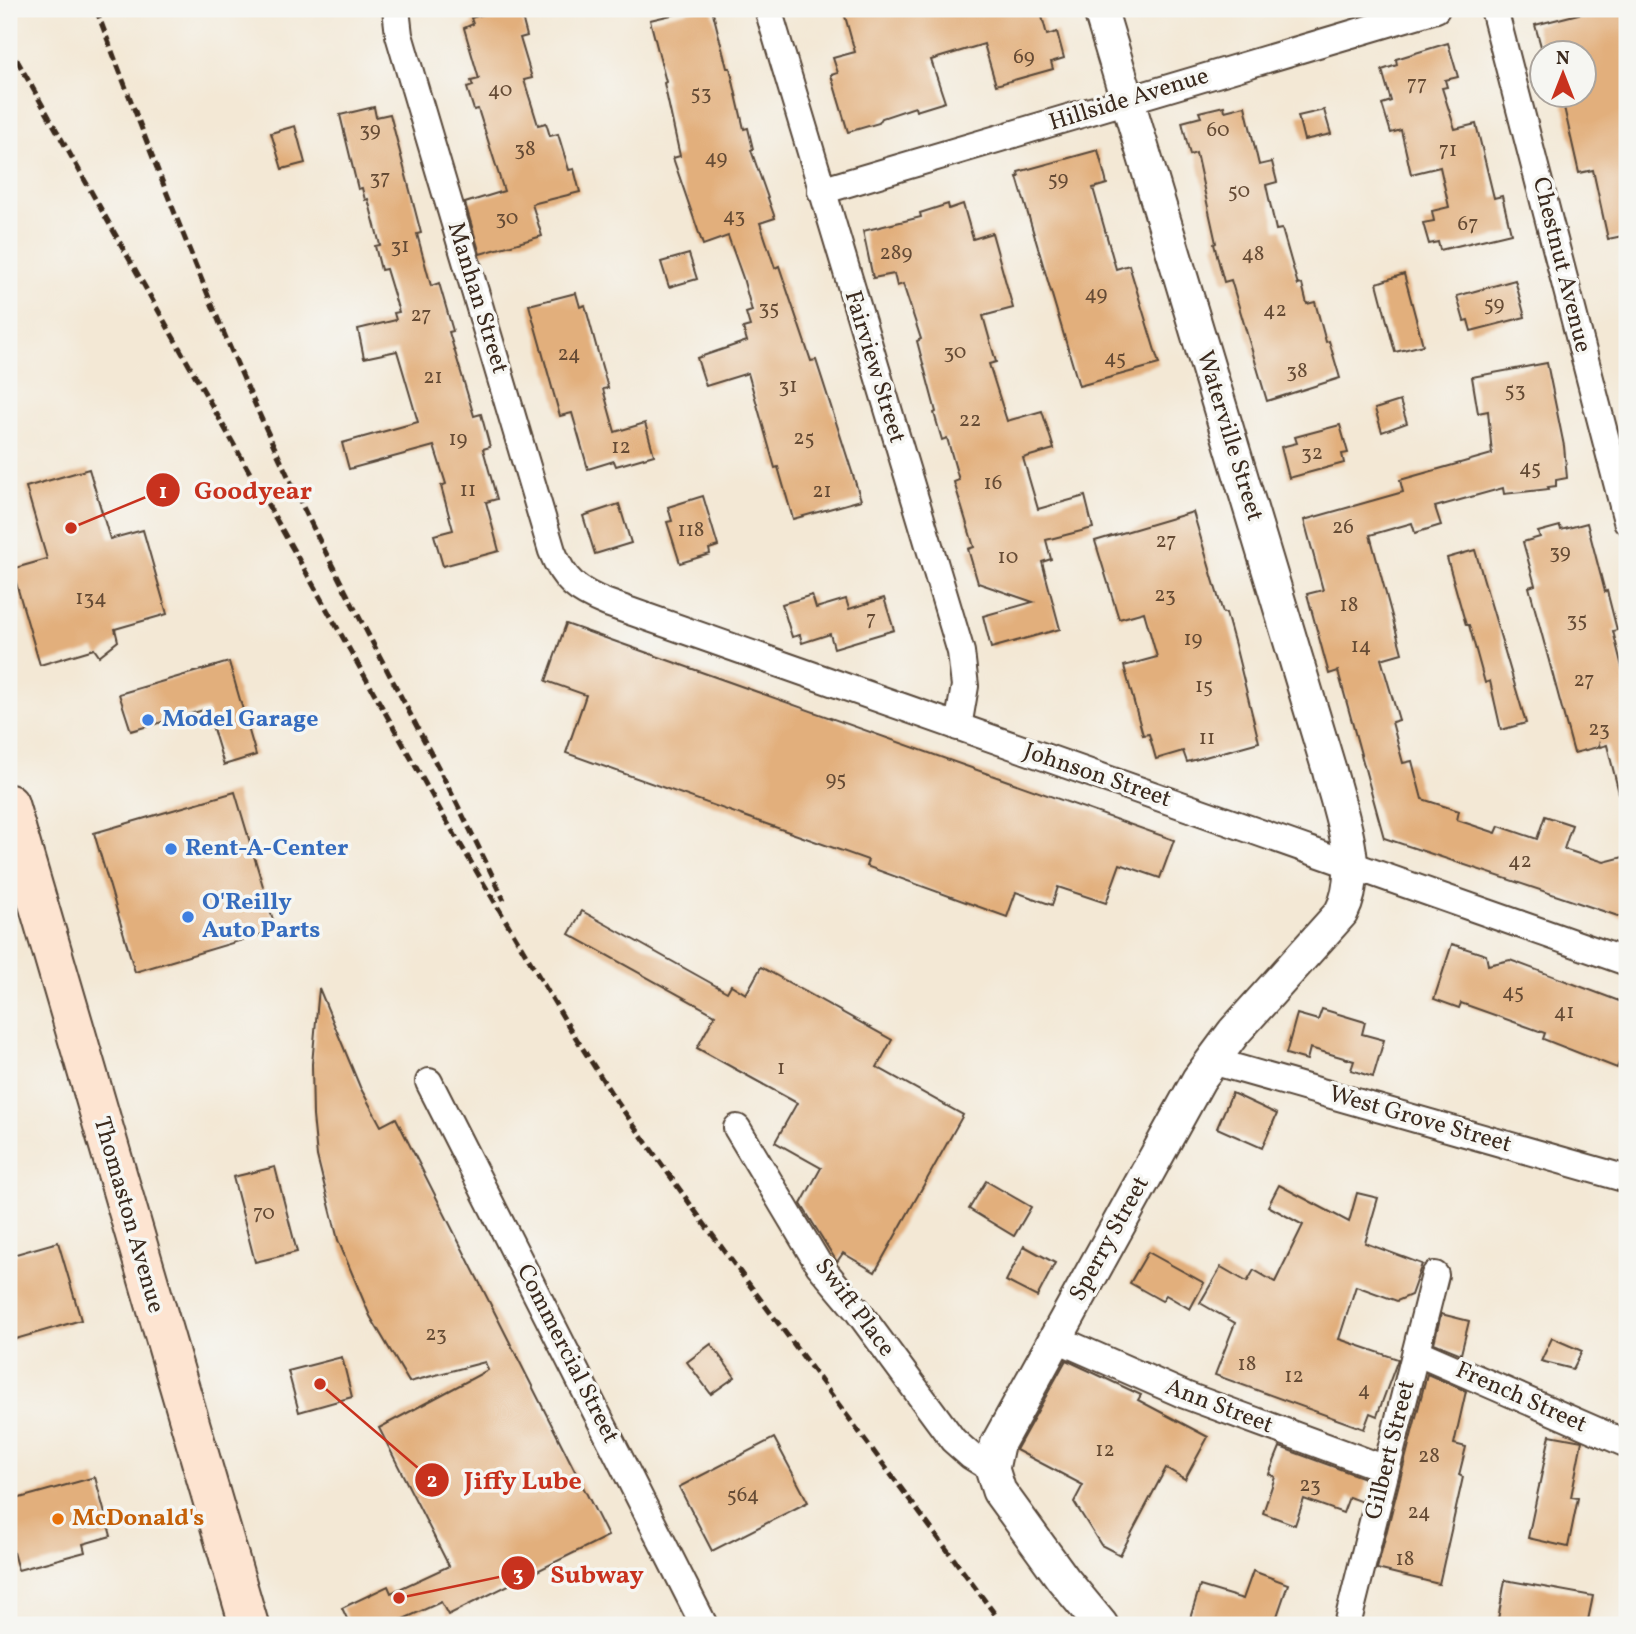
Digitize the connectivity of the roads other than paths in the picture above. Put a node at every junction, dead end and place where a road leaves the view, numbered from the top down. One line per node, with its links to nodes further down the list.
1 (396, 9): 9 (street, Manhan Street)
2 (768, 9): 7 (street, Fairview Street)
3 (1100, 9): 6 (street, Waterville Street)
4 (1436, 9): 6 (street, Hillside Avenue)
5 (1494, 9): 8 (street, Chestnut Avenue)
6 (1127, 100): 7 (street, Hillside Avenue); 12 (street, Waterville Street)
7 (821, 191): 10 (street, Fairview Street)
8 (1627, 521)
9 (571, 583): 10 (street, Johnson Street)
10 (958, 727): 12 (street, Johnson Street)
11 (9, 804): 24 (main road, Thomaston Avenue)
12 (1350, 864): 13 (street, Johnson Street); 14 (street, Sperry Street)
13 (1627, 962)
14 (1212, 1060): 17 (street, West Grove Street); 19 (street, Sperry Street)
15 (429, 1082): 25 (street, Commercial Street)
16 (737, 1128): 22 (street, Swift Place)
17 (1627, 1179)
18 (1435, 1275): 20 (street, Gilbert Street)
19 (1055, 1338): 22 (street, Sperry Street); 23 (street, Ann Street)
20 (1416, 1352): 21 (street, French Street); 23 (street, Gilbert Street)
21 (1627, 1444)
22 (992, 1469): 26 (street)
23 (1386, 1469): 27 (street, Gilbert Street)
24 (249, 1625)
25 (704, 1625)
26 (1101, 1625)
27 (1347, 1625)

